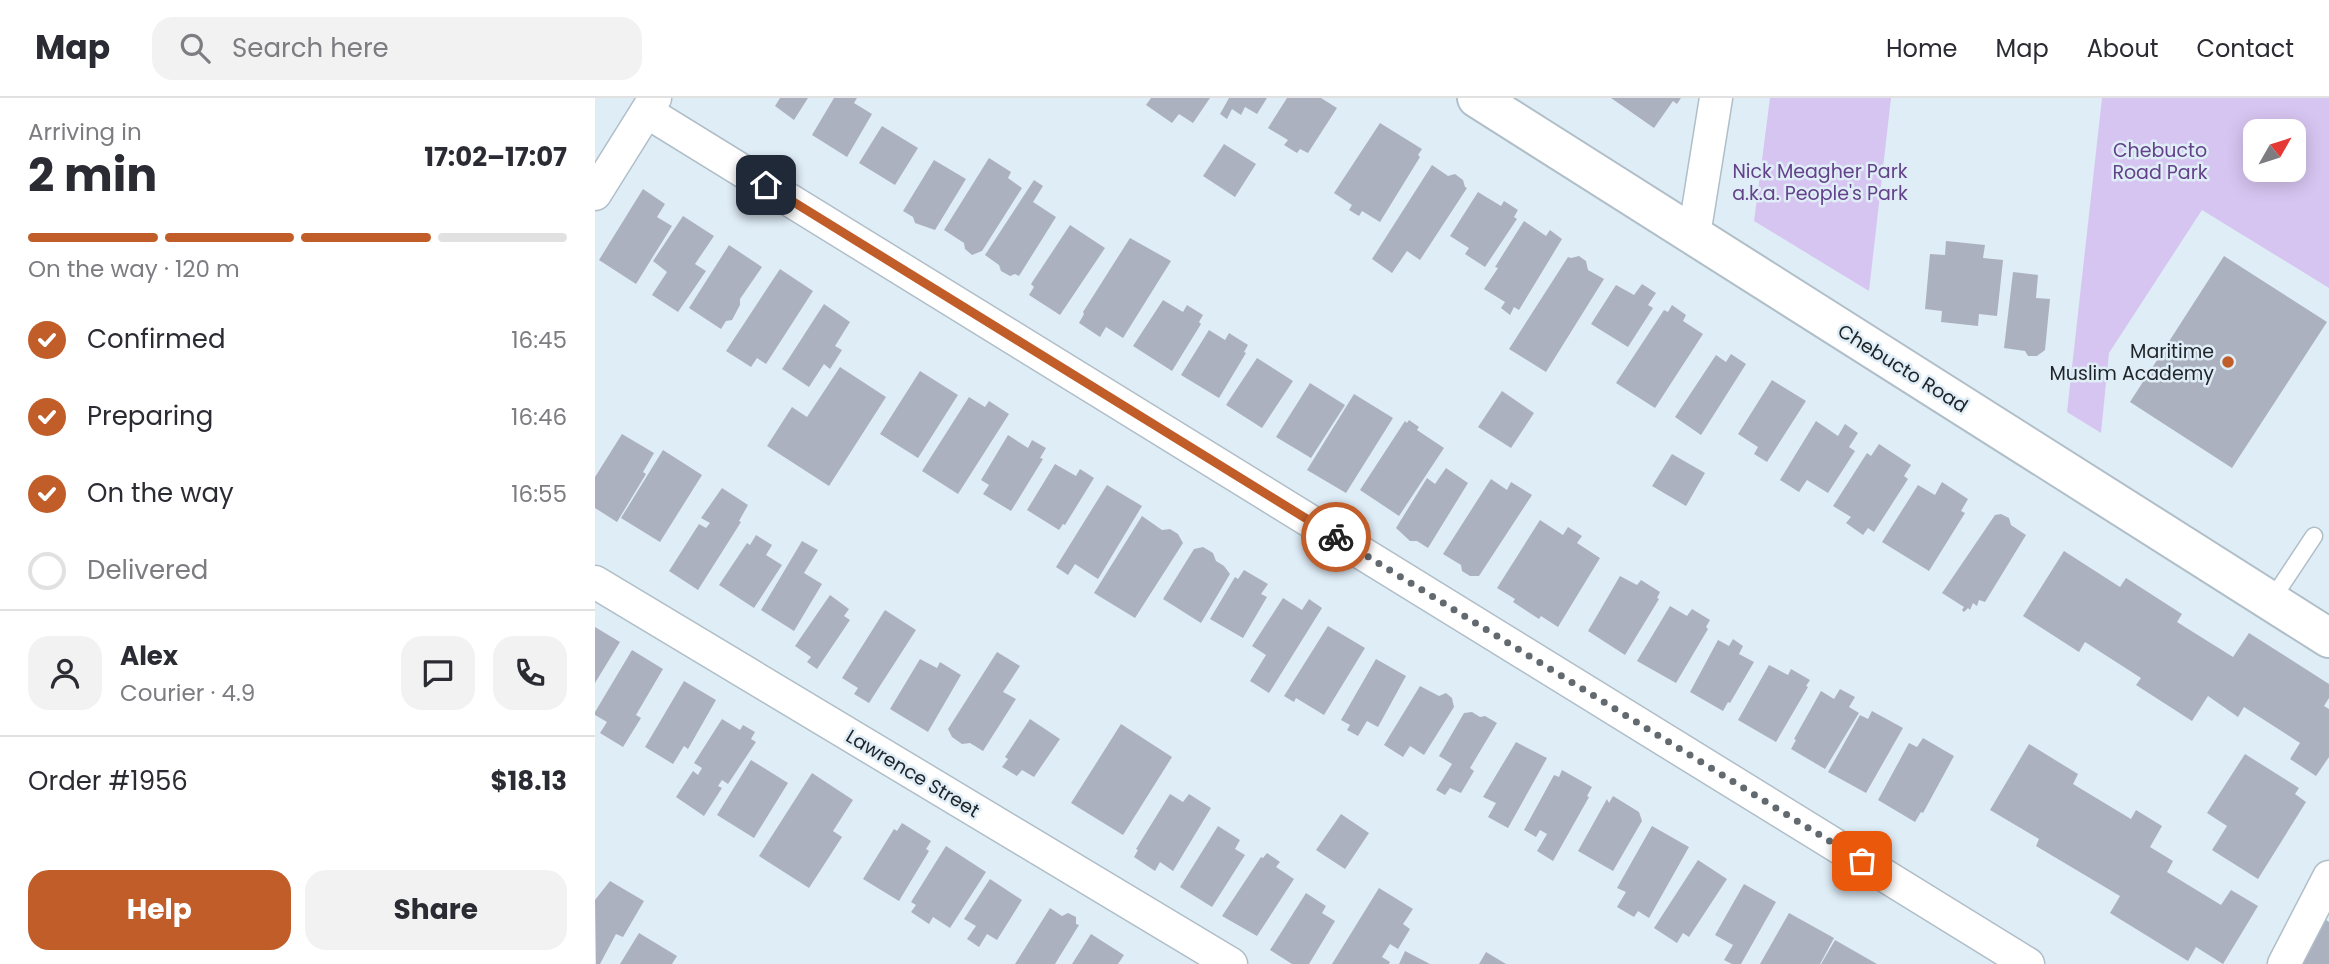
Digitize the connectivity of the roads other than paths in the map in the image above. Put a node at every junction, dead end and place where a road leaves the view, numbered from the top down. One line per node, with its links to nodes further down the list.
1 (1477, 98): 5 (street, Chebucto Road)
2 (1716, 98): 5 (street)
3 (651, 105): 4 (street); 12 (street)
4 (595, 194)
5 (1694, 235): 8 (street, Chebucto Road)
6 (2314, 536): 8 (lane)
7 (595, 582): 11 (street, Lawrence Street)
8 (2271, 601): 9 (street, Chebucto Road)
9 (2329, 638)
10 (2329, 877): 13 (street)
11 (1231, 964)
12 (2028, 964)
13 (2284, 964)

